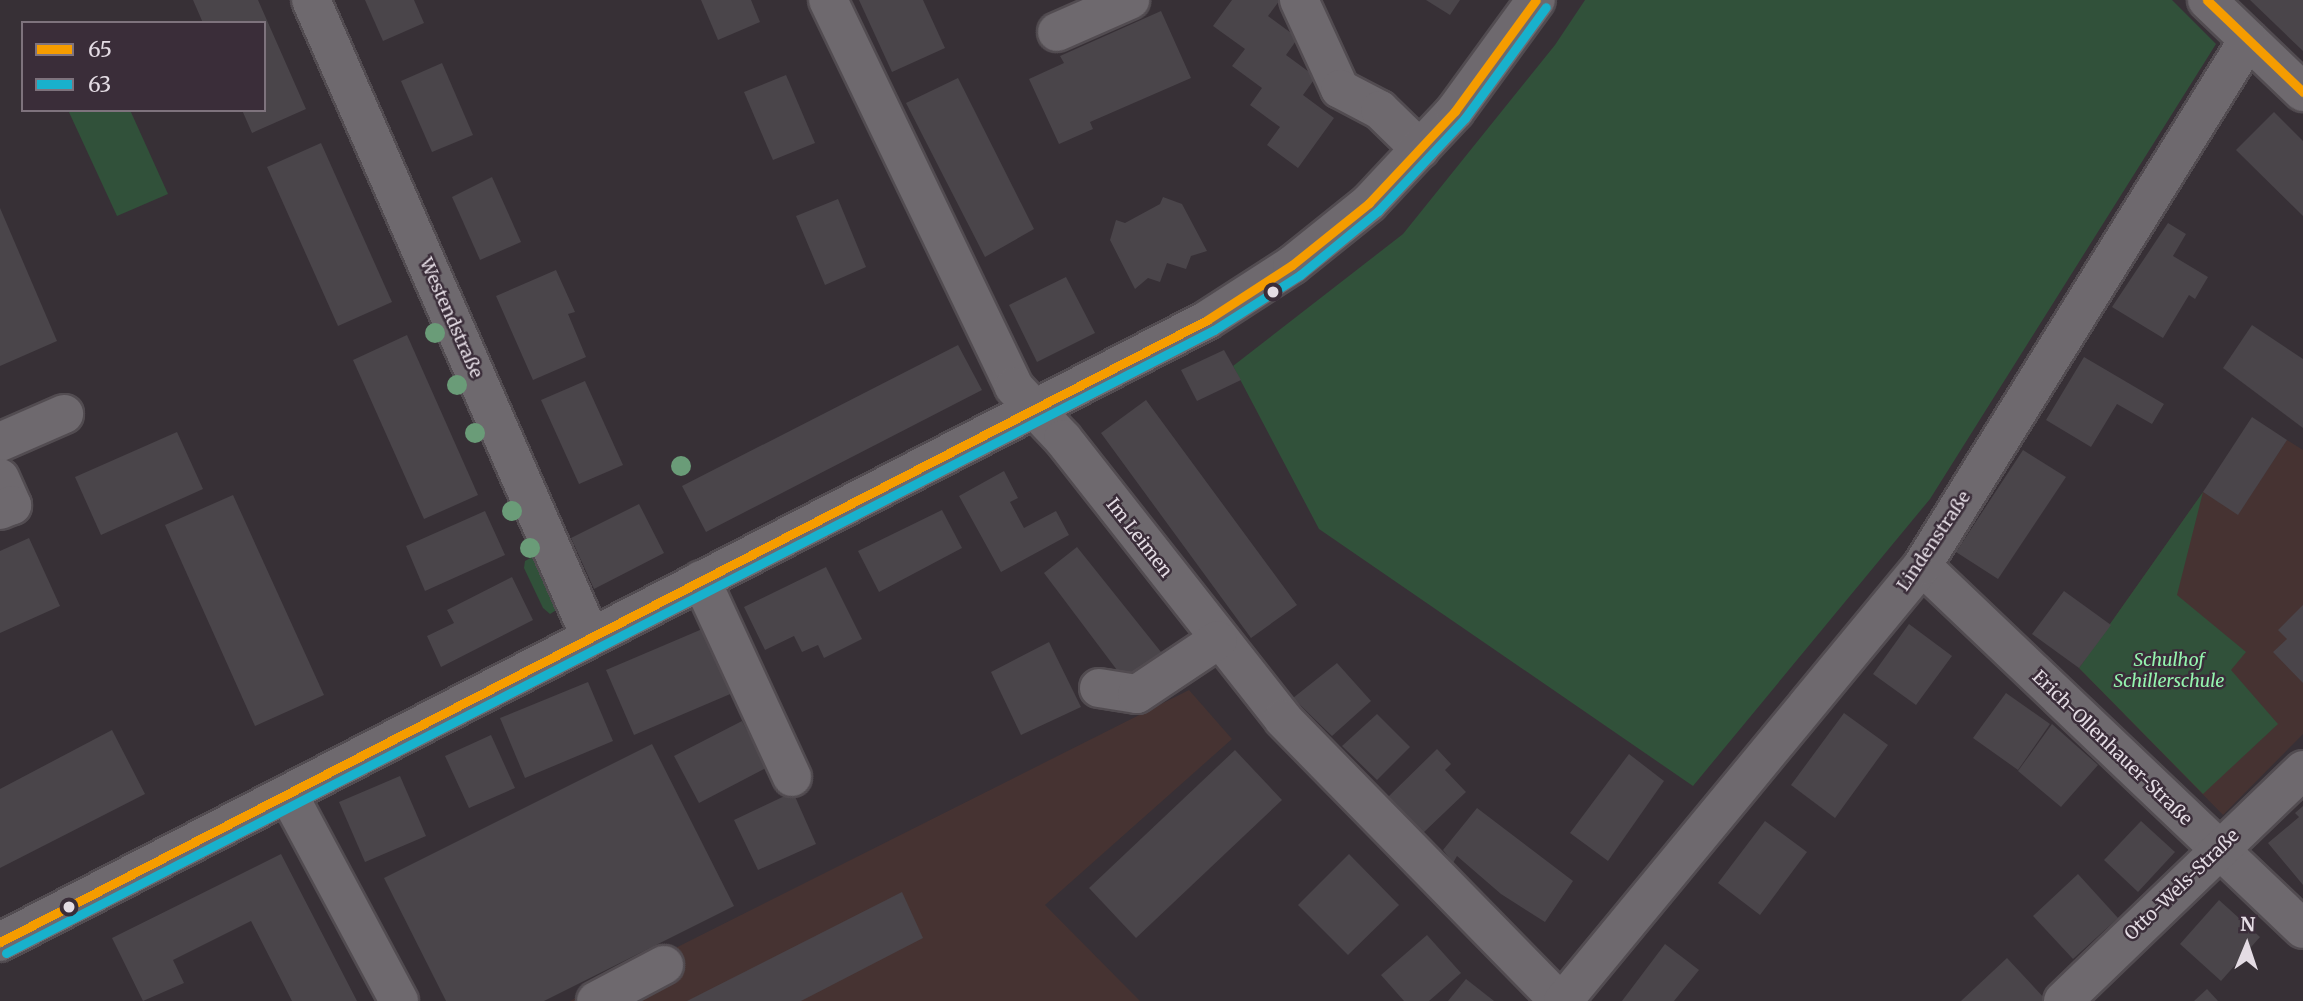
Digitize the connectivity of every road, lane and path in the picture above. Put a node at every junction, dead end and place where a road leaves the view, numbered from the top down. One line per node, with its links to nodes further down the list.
1 (311, 0): 18 (street, Westendstraße)
2 (828, 0): 11 (street, Im Leimen)
3 (1130, 0): 7 (street)
4 (1298, 0): 10 (street)
5 (2207, 0): 8 (street)
6 (1532, 1): 10 (street)
7 (1058, 32)
8 (2248, 40): 9 (street); 16 (street, Lindenstraße)
9 (2303, 92)
10 (1420, 149): 11 (street)
11 (1036, 408): 17 (street); 19 (street, Im Leimen)
12 (64, 414): 13 (street)
13 (0, 442)
14 (0, 478): 15 (street)
15 (0, 510)
16 (1922, 566): 24 (street, Erich-Ollenhauer-Straße); 30 (street, Lindenstraße)
17 (701, 580): 18 (street); 22 (street)
18 (590, 636): 23 (street)
19 (1217, 640): 20 (street); 30 (street, Im Leimen)
20 (1099, 688)
21 (2303, 770): 24 (street, Otto-Wels-Straße)
22 (792, 777)
23 (288, 794): 26 (street); 28 (street)
24 (2218, 849): 25 (street, Erich-Ollenhauer-Straße); 31 (street, Otto-Wels-Straße)
25 (2303, 929)
26 (0, 942)
27 (664, 965): 29 (street)
28 (399, 1001)
29 (596, 1001)
30 (1561, 1001)
31 (2063, 1001)

